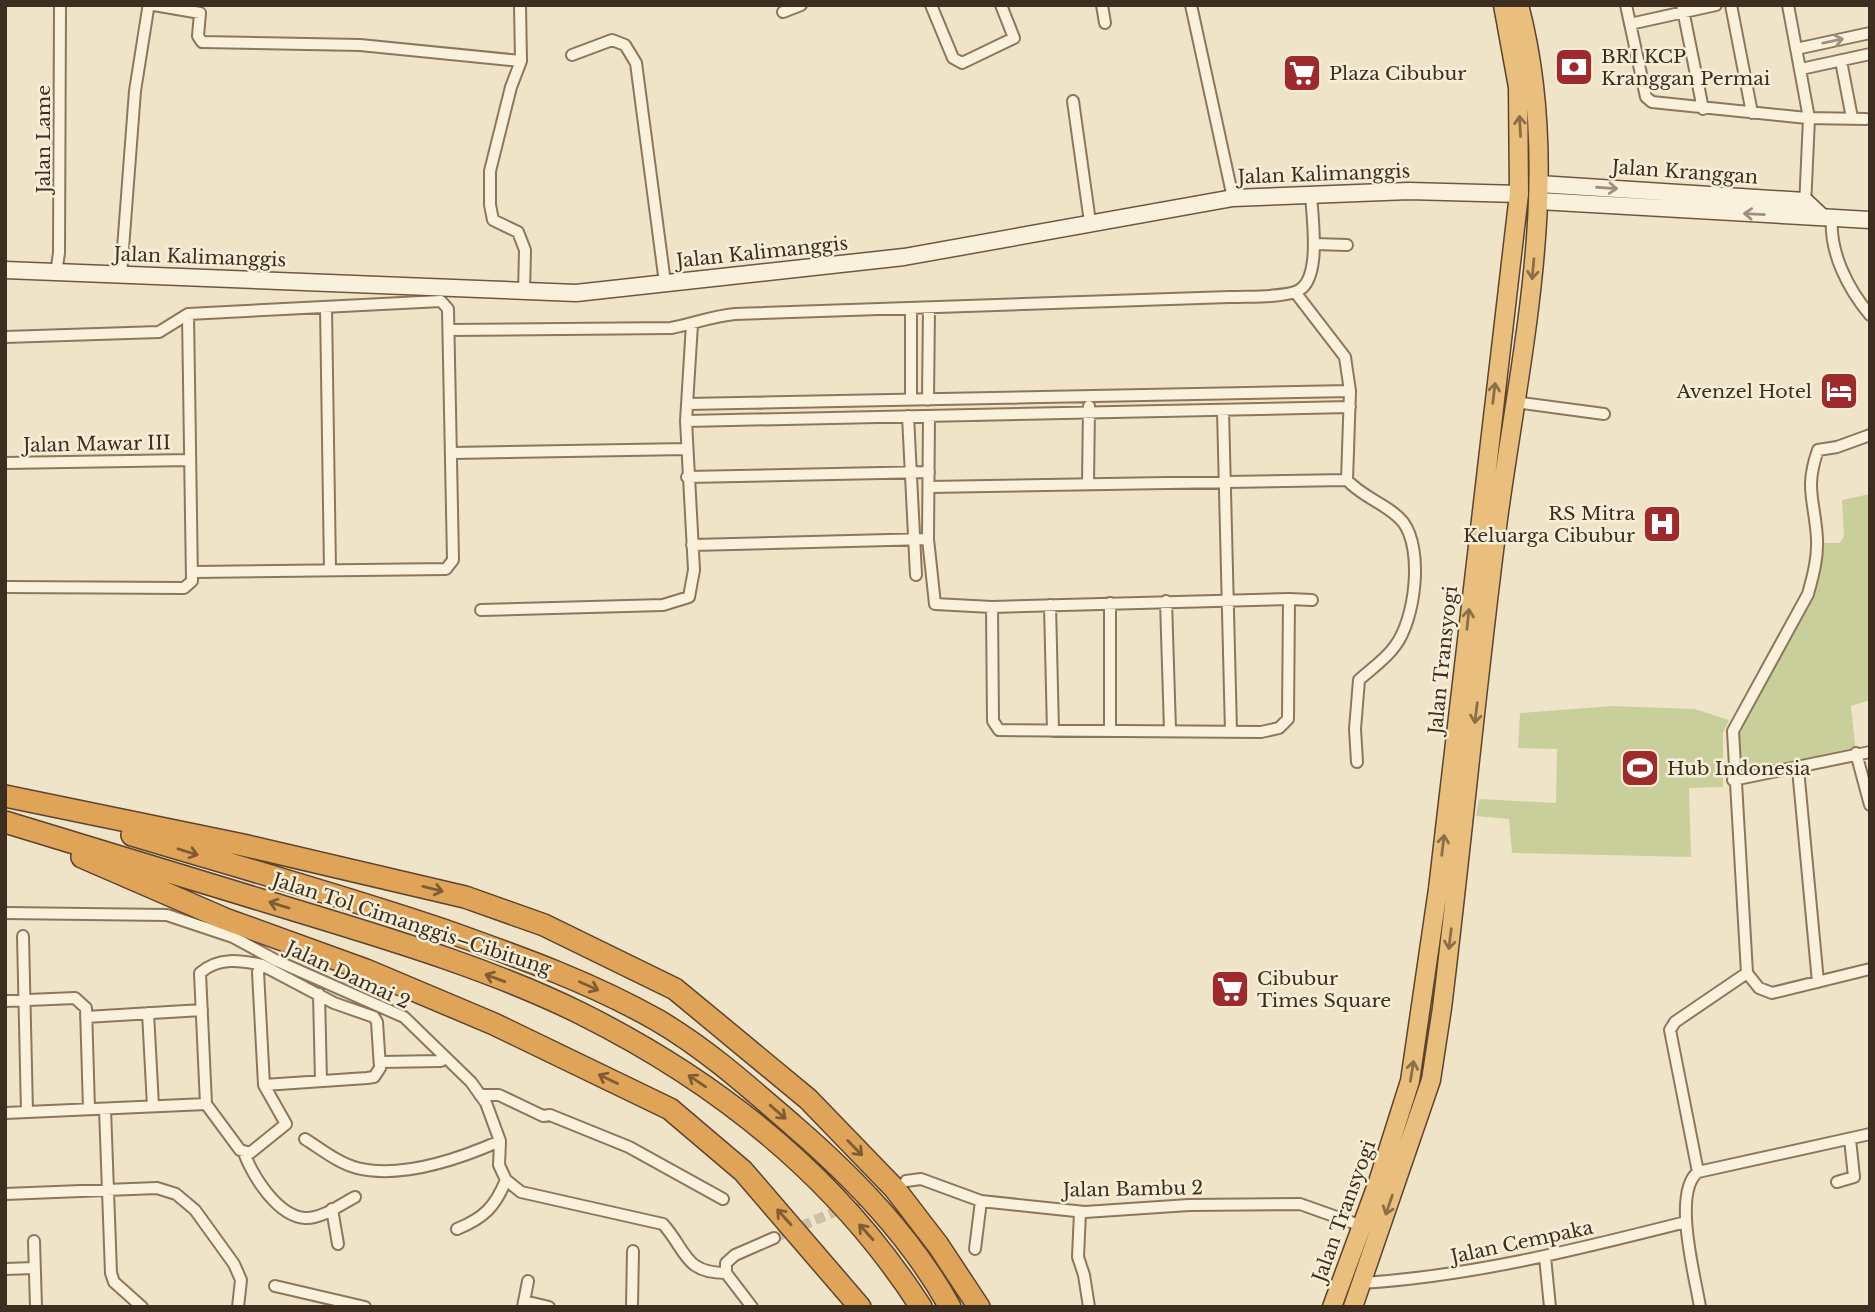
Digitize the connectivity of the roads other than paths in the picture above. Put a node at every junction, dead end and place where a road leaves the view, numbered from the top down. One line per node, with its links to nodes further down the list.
1 (61, 5): 43 (street, Jalan Lame)
2 (153, 5): 23 (street); 44 (street)
3 (520, 5): 23 (street)
4 (801, 5): 16 (street)
5 (931, 5): 6 (street)
6 (1001, 5)
7 (1102, 5): 17 (street)
8 (1191, 5): 35 (street)
9 (1503, 5): 34 (highway, Jalan Transyogi, one-way to 9)
10 (1519, 5): 32 (highway, Jalan Transyogi)
11 (1626, 5): 18 (street)
12 (1716, 5): 15 (street)
13 (1731, 5): 28 (street)
14 (1788, 5): 20 (street)
15 (1683, 9): 18 (street); 27 (street)
16 (783, 12)
17 (1105, 23)
18 (1630, 24): 27 (street)
19 (1870, 33): 20 (street, one-way to 19)
20 (1796, 49): 25 (street)
21 (1870, 54): 24 (street)
22 (572, 55): 45 (street)
23 (520, 61): 47 (street)
24 (1841, 61): 25 (street); 30 (street)
25 (1801, 69): 29 (street)
26 (1073, 101): 39 (street)
27 (1703, 109): 28 (street)
28 (1752, 113): 29 (street)
29 (1809, 118): 30 (street); 36 (street)
30 (1852, 118): 31 (street)
31 (1866, 119)
32 (1539, 193): 36 (main road, Jalan Kranggan); 61 (highway, Jalan Transyogi, one-way to 61)
33 (1311, 194): 34 (main road, Jalan Kalimanggis); 35 (main road, Jalan Kalimanggis); 40 (street)
34 (1519, 194): 133 (highway, Jalan Transyogi, one-way to 34)
35 (1233, 198): 39 (main road, Jalan Kalimanggis)
36 (1805, 208): 37 (main road, Jalan Kranggan)
37 (1827, 217): 38 (main road, Jalan Kranggan); 52 (street)
38 (1870, 220)
39 (1090, 222): 45 (main road, Jalan Kalimanggis)
40 (1314, 244): 41 (street); 46 (street)
41 (1347, 245)
42 (5, 270): 43 (main road, Jalan Kalimanggis)
43 (56, 273): 44 (main road, Jalan Kalimanggis)
44 (121, 275): 47 (main road, Jalan Kalimanggis)
45 (665, 283): 47 (main road, Jalan Kalimanggis)
46 (1295, 292): 49 (street); 56 (street)
47 (524, 293)
48 (326, 307): 51 (street); 54 (street); 86 (street)
49 (929, 308): 50 (street); 59 (street)
50 (911, 309): 53 (street); 58 (street)
51 (188, 314): 55 (street); 74 (street)
52 (1870, 316)
53 (692, 324): 54 (street); 62 (street)
54 (449, 330): 73 (street)
55 (5, 337)
56 (1350, 391): 57 (street); 63 (street)
57 (1089, 396): 59 (street); 65 (street)
58 (911, 400): 59 (street); 60 (street)
59 (928, 400)
60 (864, 401): 62 (street); 69 (street)
61 (1515, 402): 66 (street); 134 (highway, Jalan Transyogi, one-way to 134)
62 (687, 404): 70 (street)
63 (1350, 407): 64 (street); 79 (street)
64 (1223, 410): 65 (street); 80 (street)
65 (1088, 413): 68 (street); 81 (street)
66 (1604, 414)
67 (908, 416): 68 (street); 69 (street); 76 (street)
68 (929, 416): 77 (street)
69 (864, 417): 70 (street)
70 (686, 421): 72 (street)
71 (1870, 435): 106 (street)
72 (687, 449): 73 (street); 78 (street)
73 (452, 453): 86 (street)
74 (189, 460): 75 (street, Jalan Mawar III); 87 (street)
75 (5, 463)
76 (911, 472): 77 (street); 78 (street); 83 (street)
77 (929, 472): 82 (street)
78 (687, 477): 85 (street)
79 (1347, 480): 80 (street); 104 (street)
80 (1226, 482): 81 (street); 91 (street)
81 (1088, 484): 82 (street)
82 (929, 487): 84 (street)
83 (914, 539): 84 (street); 85 (street); 88 (street)
84 (928, 539): 96 (street)
85 (692, 545): 97 (street)
86 (330, 570): 87 (street)
87 (194, 572): 89 (street)
88 (916, 575)
89 (5, 587)
90 (1289, 599): 91 (street); 92 (street); 101 (street)
91 (1227, 600): 93 (street); 101 (street)
92 (1312, 600)
93 (1166, 601): 94 (street); 99 (street)
94 (1110, 603): 95 (street); 98 (street)
95 (1050, 605): 96 (street); 100 (street)
96 (992, 607): 100 (street)
97 (481, 610)
98 (1110, 730): 99 (street); 100 (street)
99 (1170, 730): 101 (street)
100 (1053, 731)
101 (1231, 732)
102 (1870, 752): 103 (street)
103 (1856, 753): 105 (street); 108 (street)
104 (1357, 762)
105 (1798, 769): 106 (street); 115 (street)
106 (1733, 780): 114 (street)
107 (5, 797): 177 (highway, Jalan Tol Cimanggis–Cibitung, one-way to 177); 178 (highway, one-way to 178)
108 (1870, 805)
109 (5, 823): 175 (highway, one-way to 109); 176 (highway, Jalan Tol Cimanggis–Cibitung, one-way to 109)
110 (5, 913): 126 (street, Jalan Damai 2)
111 (23, 936): 117 (street)
112 (262, 965): 116 (street); 119 (street); 125 (street)
113 (1870, 969): 115 (street)
114 (1747, 973): 115 (street); 140 (street)
115 (1818, 982)
116 (319, 994): 123 (street); 124 (street)
117 (23, 1000): 118 (street); 121 (street); 131 (street)
118 (5, 1001)
119 (202, 1010): 120 (street); 127 (street)
120 (148, 1013): 121 (street); 128 (street)
121 (86, 1017): 129 (street)
122 (442, 1061): 123 (street)
123 (380, 1062): 124 (street)
124 (321, 1081): 125 (street)
125 (264, 1084): 139 (street)
126 (480, 1095): 138 (street, Jalan Damai 2); 147 (street)
127 (206, 1104): 128 (street); 139 (street)
128 (153, 1107): 130 (street)
129 (89, 1109): 130 (street); 131 (street)
130 (105, 1109): 144 (street)
131 (27, 1112): 132 (street)
132 (5, 1113)
133 (1399, 1119): 134 (highway); 152 (highway, Jalan Transyogi)
134 (1417, 1126): 164 (highway, Jalan Transyogi, one-way to 164)
135 (1870, 1134): 137 (street)
136 (304, 1139): 138 (street)
137 (1850, 1139): 140 (street); 143 (street)
138 (500, 1141): 141 (street, Jalan Damai 2)
139 (244, 1153): 149 (street)
140 (1698, 1172): 151 (street)
141 (506, 1180): 153 (street); 162 (street)
142 (906, 1181): 148 (street, Jalan Bambu 2)
143 (1837, 1182)
144 (110, 1189): 145 (street); 169 (street); 170 (street)
145 (5, 1194)
146 (355, 1197): 149 (street)
147 (723, 1199)
148 (981, 1201): 150 (street, Jalan Bambu 2); 157 (street)
149 (332, 1209): 156 (street)
150 (1080, 1212): 152 (street, Jalan Bambu 2); 179 (street)
151 (1686, 1222): 159 (street, Jalan Cempaka); 183 (street)
152 (1362, 1226): 180 (highway, Jalan Transyogi)
153 (457, 1229)
154 (775, 1238): 162 (street)
155 (34, 1241): 160 (street)
156 (338, 1244)
157 (975, 1249)
158 (633, 1251): 173 (street)
159 (1545, 1257): 164 (street, Jalan Cempaka); 182 (street)
160 (34, 1268): 161 (street); 168 (street)
161 (5, 1269)
162 (726, 1273): 174 (street)
163 (528, 1281): 167 (street)
164 (1362, 1283): 181 (highway, Jalan Transyogi)
165 (275, 1286): 166 (street)
166 (322, 1302): 171 (street)
167 (523, 1304): 172 (street)
168 (36, 1307)
169 (142, 1307)
170 (238, 1307)
171 (365, 1307)
172 (549, 1307)
173 (632, 1307)
174 (752, 1307)
175 (860, 1307)
176 (921, 1307)
177 (950, 1307)
178 (979, 1307)
179 (1089, 1307)
180 (1332, 1307)
181 (1353, 1307)
182 (1550, 1307)
183 (1700, 1307)

